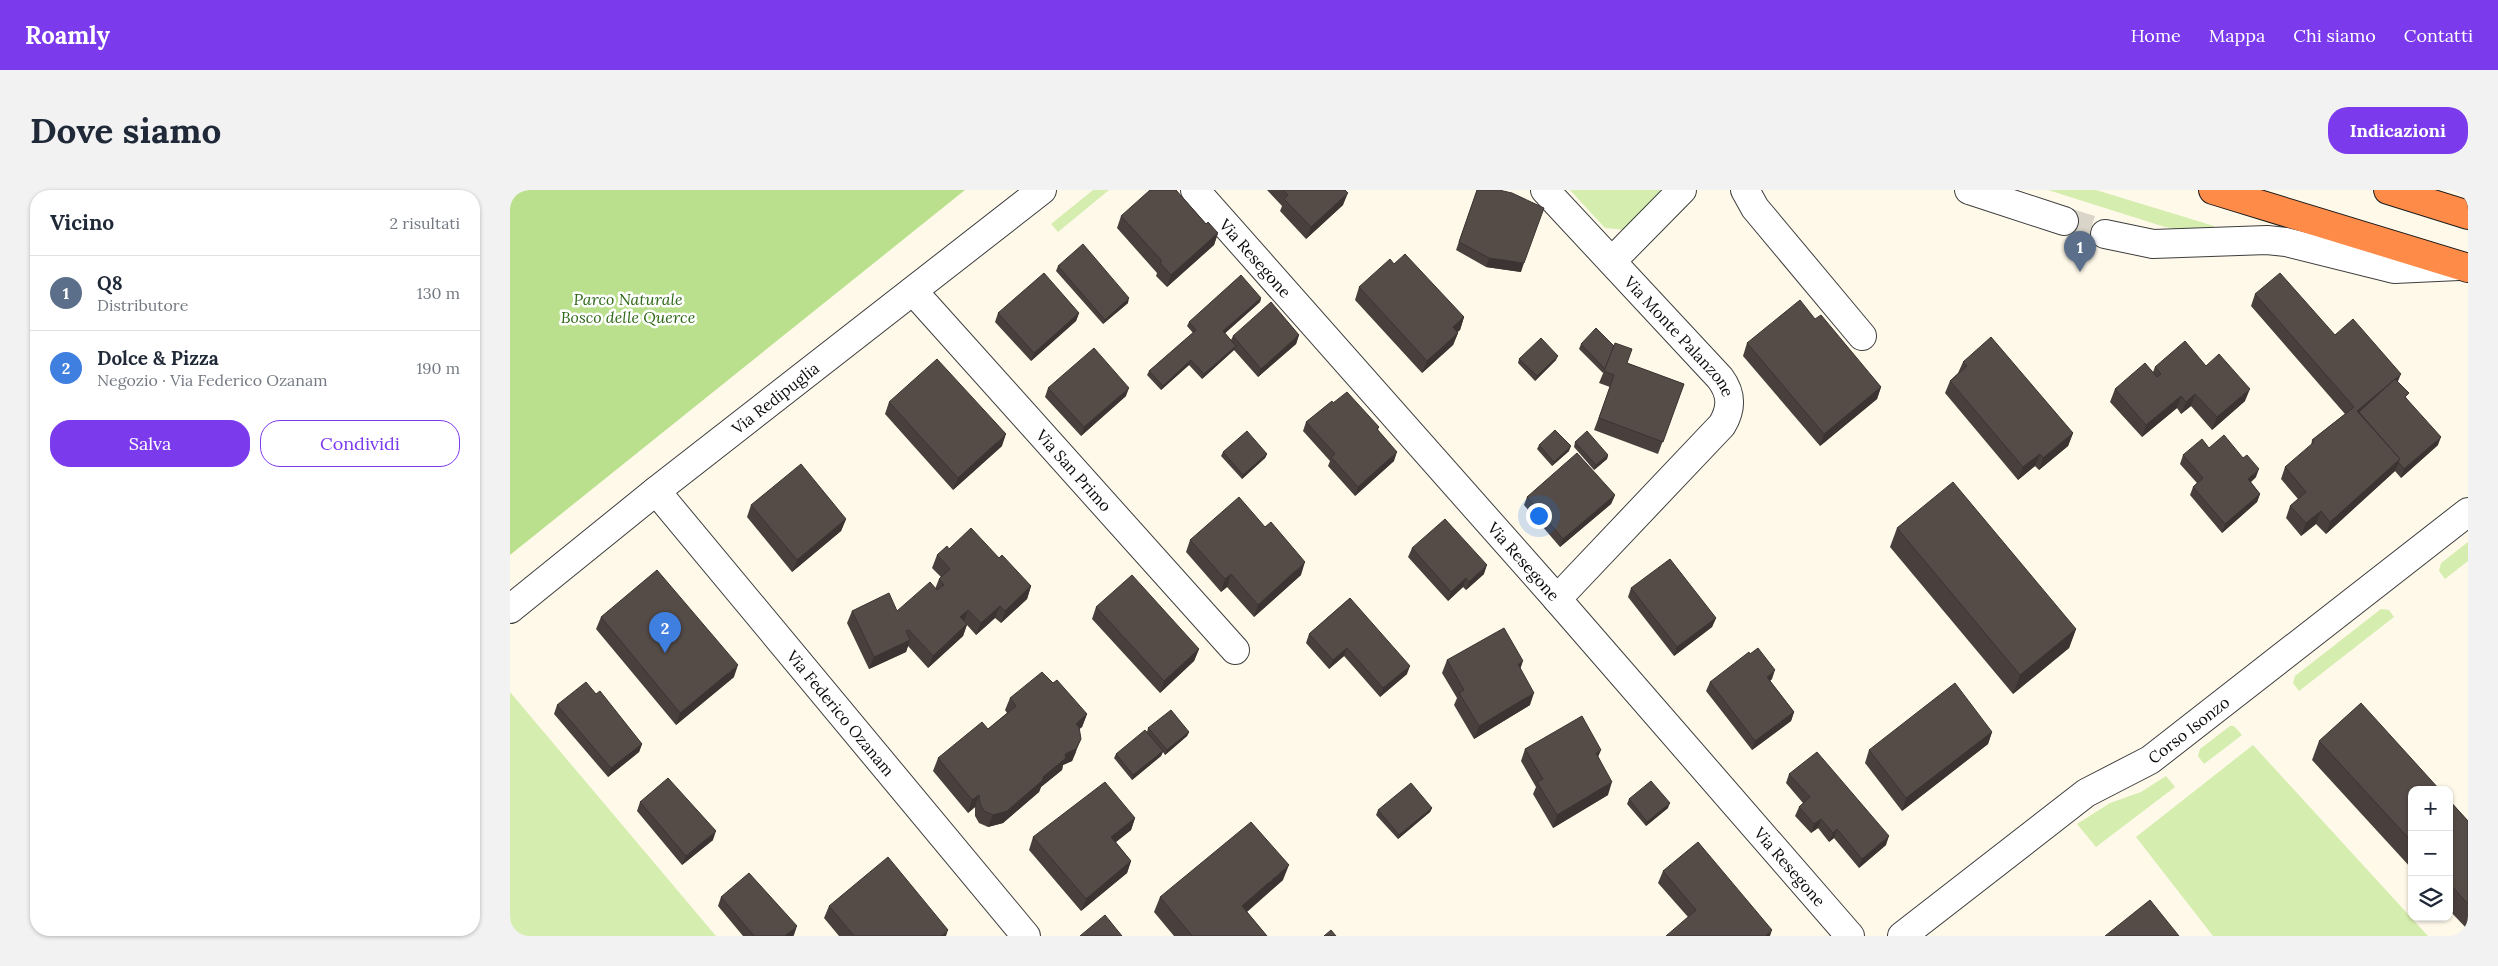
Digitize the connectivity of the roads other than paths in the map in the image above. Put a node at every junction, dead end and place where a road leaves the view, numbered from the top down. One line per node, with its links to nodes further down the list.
1 (1042, 190): 14 (street, Via Redipuglia)
2 (1195, 190): 18 (street, Via Resegone)
3 (1545, 190): 12 (street, Via Monte Palanzone)
4 (1682, 190): 12 (street)
5 (1745, 190): 15 (street)
6 (1969, 190): 10 (street)
7 (2213, 190): 13 (highway)
8 (2388, 190): 9 (highway)
9 (2468, 215)
10 (2064, 221)
11 (2105, 234): 13 (street)
12 (1612, 262): 18 (street, Via Monte Palanzone)
13 (2466, 267)
14 (913, 292): 16 (street, Via Redipuglia); 20 (street, Via San Primo)
15 (1862, 336)
16 (656, 491): 19 (street, Via Redipuglia); 21 (street, Via Federico Ozanam)
17 (2468, 512): 23 (street, Corso Isonzo)
18 (1557, 599): 22 (street, Via Resegone)
19 (510, 609)
20 (1235, 650)
21 (1026, 936)
22 (1850, 936)
23 (1902, 936)

